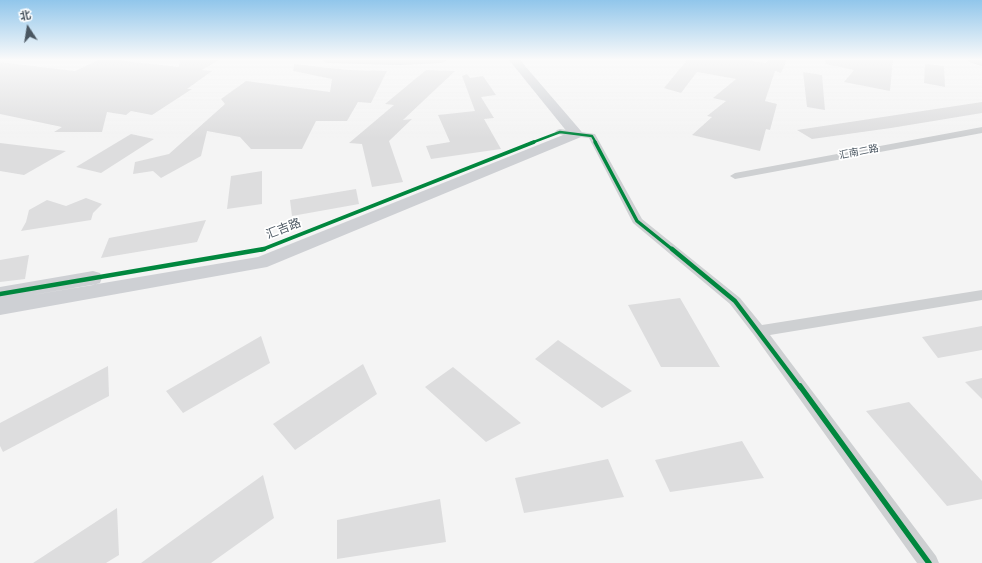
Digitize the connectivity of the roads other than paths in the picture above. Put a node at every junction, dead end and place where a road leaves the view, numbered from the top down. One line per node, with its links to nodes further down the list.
1 (524, 86): 4 (street)
2 (533, 86): 4 (street)
3 (982, 130): 5 (street, 汇南二路)
4 (568, 133): 6 (street, 汇吉路); 8 (street, 汇吉路); 9 (street)
5 (735, 176)
6 (0, 294)
7 (982, 295): 9 (street)
8 (0, 308)
9 (759, 331): 10 (street)
10 (929, 563)

